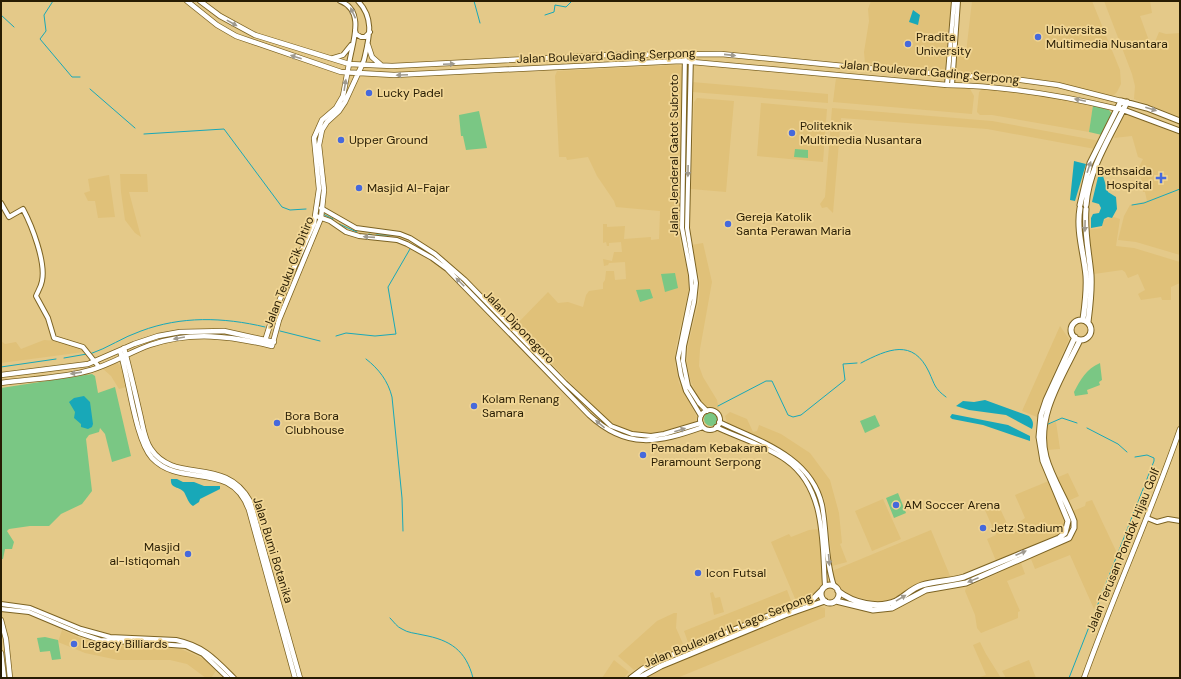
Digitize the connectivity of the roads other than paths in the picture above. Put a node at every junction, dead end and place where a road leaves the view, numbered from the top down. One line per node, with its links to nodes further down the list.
1 (187, 1): 11 (main road, Jalan Boulevard Gading Serpong)
2 (200, 1): 9 (main road, Jalan Boulevard Gading Serpong, one-way to 9)
3 (340, 1): 7 (street, one-way to 3)
4 (358, 1): 8 (street)
5 (954, 1): 33 (street)
6 (958, 1): 33 (street)
7 (355, 30): 8 (street); 12 (street)
8 (370, 32): 13 (street)
9 (255, 35): 10 (main road, Jalan Boulevard Gading Serpong); 11 (main road)
10 (263, 38): 14 (main road); 19 (main road, Jalan Boulevard Gading Serpong)
11 (251, 42): 14 (main road, Jalan Boulevard Gading Serpong)
12 (352, 43): 19 (street); 24 (street)
13 (368, 45): 26 (street); 28 (main road)
14 (261, 46): 31 (main road, Jalan Boulevard Gading Serpong, one-way to 14)
15 (685, 54): 16 (main road, Jalan Boulevard Gading Serpong); 18 (main road, Jalan Boulevard Gading Serpong); 22 (street, Jalan Jenderal Gatot Subroto)
16 (691, 54): 23 (street, Jalan Jenderal Gatot Subroto); 33 (main road, Jalan Boulevard Gading Serpong, one-way to 33)
17 (604, 56): 18 (main road, Jalan Boulevard Gading Serpong); 21 (main road, Jalan Boulevard Gading Serpong); 27 (main road)
18 (614, 56): 25 (main road)
19 (324, 57): 24 (main road, Jalan Boulevard Gading Serpong)
20 (486, 62): 21 (main road, Jalan Boulevard Gading Serpong); 28 (main road, Jalan Boulevard Gading Serpong, one-way to 20); 30 (main road)
21 (497, 62): 29 (main road)
22 (685, 62): 23 (main road, Jalan Boulevard Gading Serpong); 25 (main road, Jalan Boulevard Gading Serpong); 71 (street, Jalan Jenderal Gatot Subroto)
23 (691, 62): 36 (main road, Jalan Boulevard Gading Serpong); 69 (street, Jalan Jenderal Gatot Subroto, one-way to 69)
24 (349, 64): 26 (main road, Jalan Boulevard Gading Serpong); 31 (main road, Jalan Teuku Cik Ditiro)
25 (614, 64): 27 (main road, Jalan Boulevard Gading Serpong)
26 (362, 65): 28 (main road, Jalan Boulevard Gading Serpong); 32 (main road, Jalan Teuku Cik Ditiro)
27 (604, 65): 29 (main road, Jalan Boulevard Gading Serpong)
28 (381, 66)
29 (497, 70): 30 (main road, Jalan Boulevard Gading Serpong)
30 (485, 71): 32 (main road, Jalan Boulevard Gading Serpong, one-way to 32)
31 (347, 73): 32 (main road, Jalan Boulevard Gading Serpong); 41 (main road, Jalan Teuku Cik Ditiro, one-way to 31)
32 (358, 74): 41 (main road, Jalan Teuku Cik Ditiro)
33 (950, 76): 34 (main road, Jalan Boulevard Gading Serpong); 36 (street)
34 (1021, 80): 35 (main road, Jalan Boulevard Gading Serpong); 37 (main road)
35 (1041, 83): 38 (main road); 39 (main road, Jalan Boulevard Gading Serpong)
36 (949, 85): 37 (main road, Jalan Boulevard Gading Serpong)
37 (1032, 91): 38 (main road, Jalan Boulevard Gading Serpong)
38 (1053, 95): 42 (main road, Jalan Boulevard Gading Serpong, one-way to 38)
39 (1121, 101): 40 (main road, Jalan Boulevard Gading Serpong); 42 (main road)
40 (1127, 102): 42 (main road); 43 (main road, Jalan Boulevard Gading Serpong, one-way to 43)
41 (338, 109): 46 (main road, Jalan Teuku Cik Ditiro)
42 (1121, 109): 44 (main road, Jalan Boulevard Gading Serpong); 56 (main road, one-way to 56); 56 (main road, one-way to 42)
43 (1180, 122): 44 (main road)
44 (1180, 131)
45 (1, 203): 63 (street)
46 (320, 208): 47 (main road, Jalan Teuku Cik Ditiro); 48 (main road, Jalan Teuku Cik Ditiro); 49 (street, Jalan Diponegoro)
47 (316, 216): 48 (street, Jalan Diponegoro); 54 (main road, Jalan Teuku Cik Ditiro)
48 (321, 218): 50 (street, Jalan Diponegoro); 55 (main road, Jalan Teuku Cik Ditiro)
49 (339, 219): 50 (street); 51 (street, Jalan Diponegoro)
50 (335, 225): 52 (street, Jalan Diponegoro, one-way to 50)
51 (390, 232): 52 (street); 53 (street, Jalan Diponegoro)
52 (389, 239): 53 (street, Jalan Diponegoro)
53 (448, 267): 57 (street, Jalan Diponegoro); 58 (street, Jalan Diponegoro, one-way to 53)
54 (272, 318): 55 (main road); 60 (main road, Jalan Teuku Cik Ditiro)
55 (279, 320): 60 (main road, Jalan Teuku Cik Ditiro)
56 (1085, 321): 59 (main road); 59 (main road)
57 (519, 334): 58 (street); 64 (street, Jalan Diponegoro)
58 (516, 338): 64 (street, Jalan Diponegoro)
59 (1077, 338): 84 (main road, one-way to 59); 84 (main road)
60 (265, 342): 61 (main road); 62 (main road, one-way to 62)
61 (122, 350): 62 (main road, Jalan Bumi Botanika); 63 (main road)
62 (124, 357): 65 (main road); 95 (main road, Jalan Bumi Botanika)
63 (95, 362): 65 (street); 66 (main road)
64 (546, 365): 68 (street, Jalan Diponegoro); 70 (street, Jalan Diponegoro)
65 (99, 367): 67 (main road, one-way to 67)
66 (1, 375)
67 (1, 383)
68 (593, 411): 70 (street); 77 (street, Jalan Diponegoro)
69 (706, 411): 71 (street); 72 (street)
70 (589, 414): 78 (street, Jalan Diponegoro, one-way to 70)
71 (701, 416): 73 (street)
72 (719, 422): 75 (street); 79 (street)
73 (700, 423): 74 (street); 77 (street, Jalan Diponegoro, one-way to 73)
74 (703, 427): 75 (street); 78 (street, Jalan Diponegoro)
75 (716, 428): 80 (street)
76 (1180, 429): 81 (main road, Jalan Terusan Pondok Hijau Golf)
77 (622, 431): 78 (street)
78 (620, 436)
79 (807, 474): 80 (street); 83 (street)
80 (803, 477): 83 (street)
81 (1147, 517): 82 (street); 106 (main road, Jalan Terusan Pondok Hijau Golf)
82 (1180, 520)
83 (824, 538): 85 (street); 86 (street, one-way to 86)
84 (994, 568): 88 (main road, one-way to 84); 90 (main road, one-way to 90)
85 (825, 586): 86 (main road); 87 (main road)
86 (834, 586): 88 (main road)
87 (821, 591): 89 (main road); 94 (main road, Jalan Boulevard IL Lago. Serpong)
88 (838, 591): 90 (main road)
89 (825, 601): 90 (main road); 94 (main road, Jalan Boulevard IL Lago. Serpong)
90 (836, 601)
91 (1, 604): 96 (street)
92 (1, 608): 96 (street)
93 (1, 620): 99 (main road)
94 (766, 620): 104 (main road, Jalan Boulevard IL Lago. Serpong); 105 (main road, Jalan Boulevard IL Lago. Serpong)
95 (283, 625): 102 (main road, Jalan Bumi Botanika); 103 (main road, Jalan Bumi Botanika)
96 (125, 641): 100 (street); 101 (street)
97 (1, 654): 98 (main road)
98 (4, 678)
99 (10, 678)
100 (228, 678)
101 (234, 678)
102 (295, 678)
103 (300, 678)
104 (631, 678)
105 (639, 678)
106 (1084, 678)

